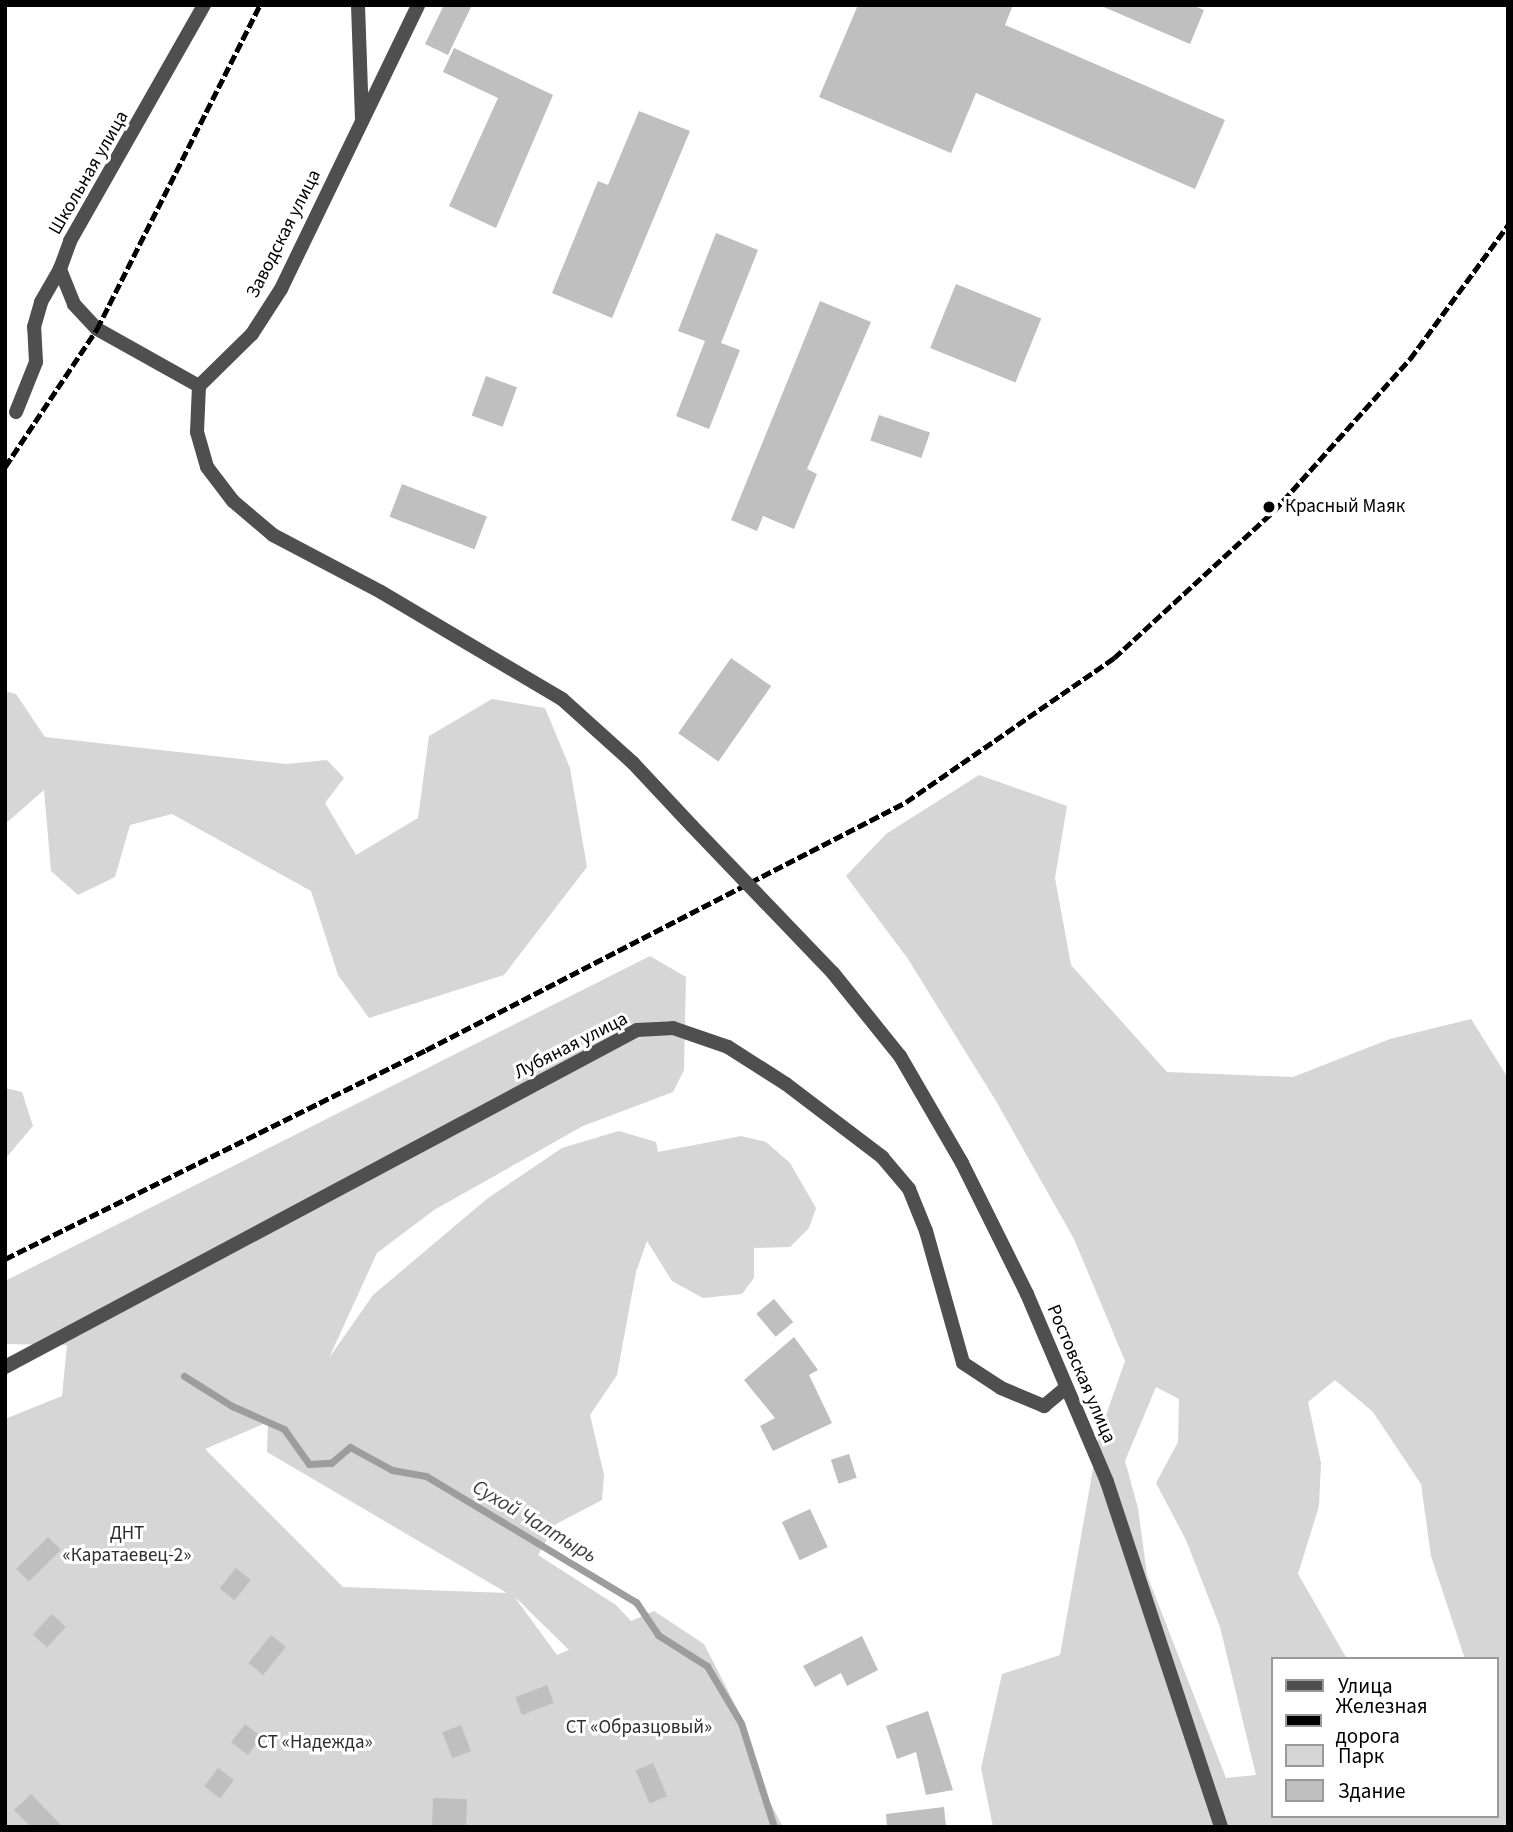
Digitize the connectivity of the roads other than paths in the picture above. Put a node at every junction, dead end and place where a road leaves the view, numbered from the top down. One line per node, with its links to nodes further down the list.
1 (204, 5): 5 (street, Школьная улица)
2 (358, 5): 4 (street, Заводская улица)
3 (418, 5): 4 (street, Заводская улица)
4 (362, 121): 6 (street, Заводская улица)
5 (60, 269): 6 (street); 7 (street, Школьная улица)
6 (199, 386): 9 (street, Ростовская улица, bridge)
7 (16, 412)
8 (5, 1367): 9 (street, Лубяная улица)
9 (1063, 1389): 10 (street, Ростовская улица)
10 (1221, 1827)

